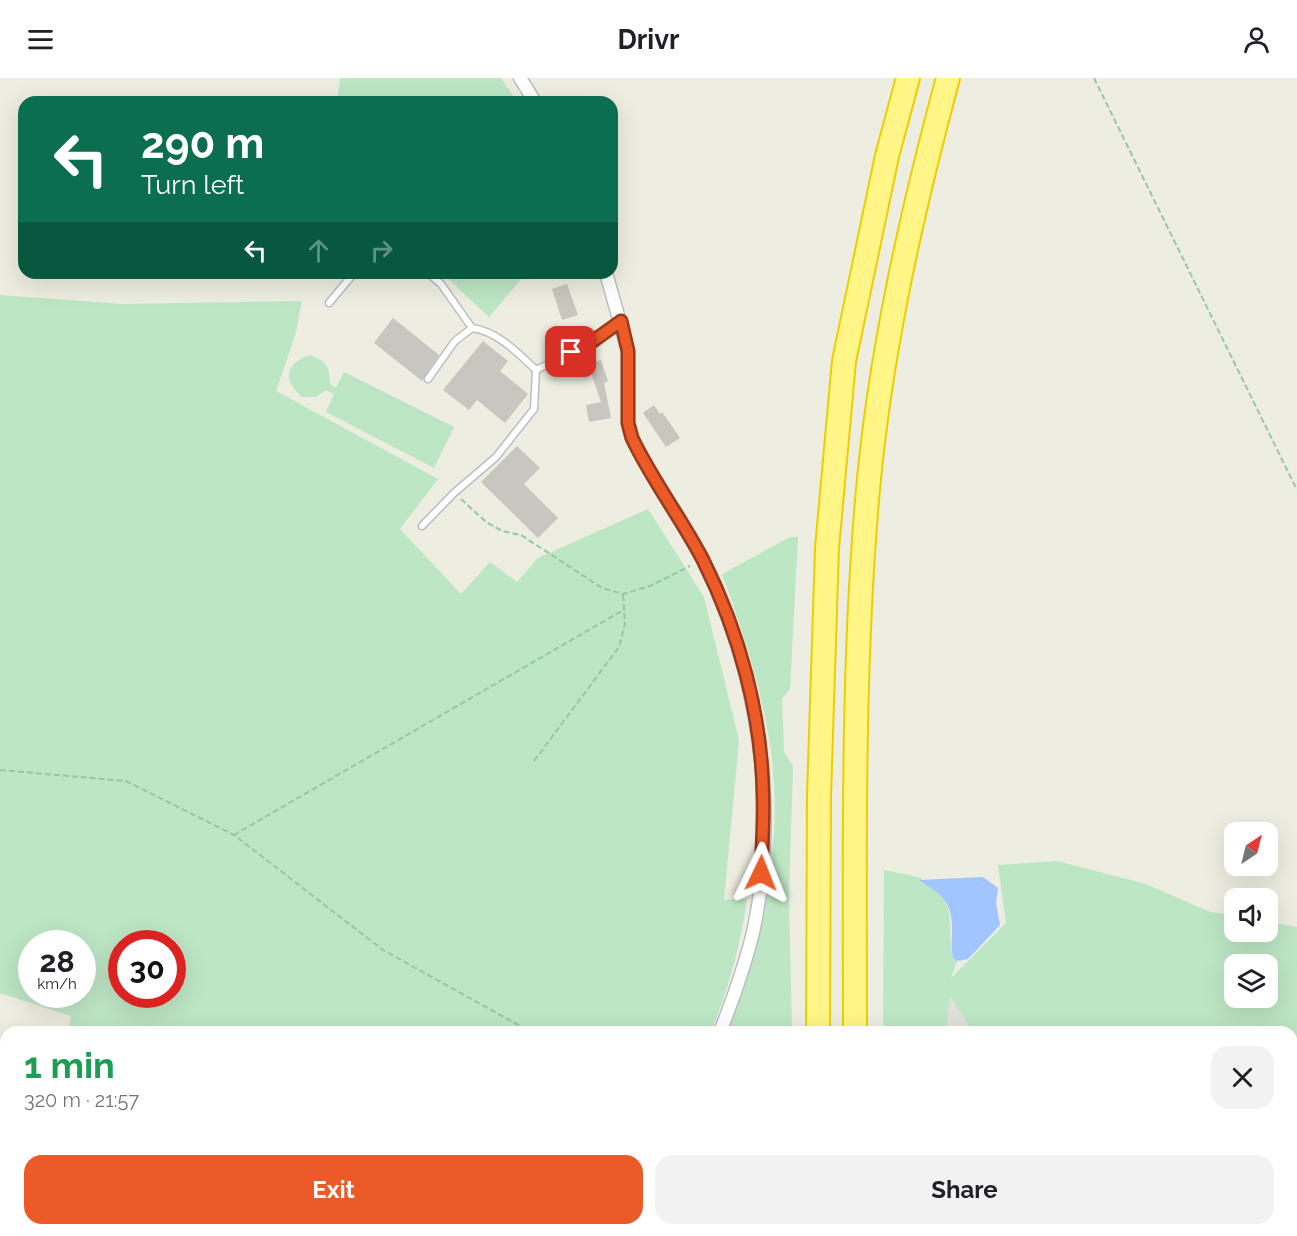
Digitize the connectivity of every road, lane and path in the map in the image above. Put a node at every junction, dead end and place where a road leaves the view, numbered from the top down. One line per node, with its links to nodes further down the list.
1 (520, 78): 5 (street)
2 (908, 78): 25 (highway)
3 (948, 78): 26 (highway)
4 (1094, 78): 14 (path)
5 (531, 96)
6 (349, 279): 9 (lane)
7 (435, 279): 11 (lane)
8 (608, 279): 10 (street)
9 (329, 303)
10 (621, 321): 12 (lane); 17 (street)
11 (472, 328): 12 (lane); 13 (lane)
12 (536, 370): 15 (lane)
13 (428, 379)
14 (1297, 490)
15 (454, 493): 16 (lane); 18 (path)
16 (422, 526)
17 (703, 560): 18 (path); 24 (street)
18 (623, 594): 19 (path)
19 (625, 609): 20 (path); 22 (path)
20 (534, 761)
21 (0, 770): 22 (path)
22 (234, 835): 23 (path)
23 (520, 1026)
24 (722, 1026)
25 (818, 1026)
26 (855, 1026)

